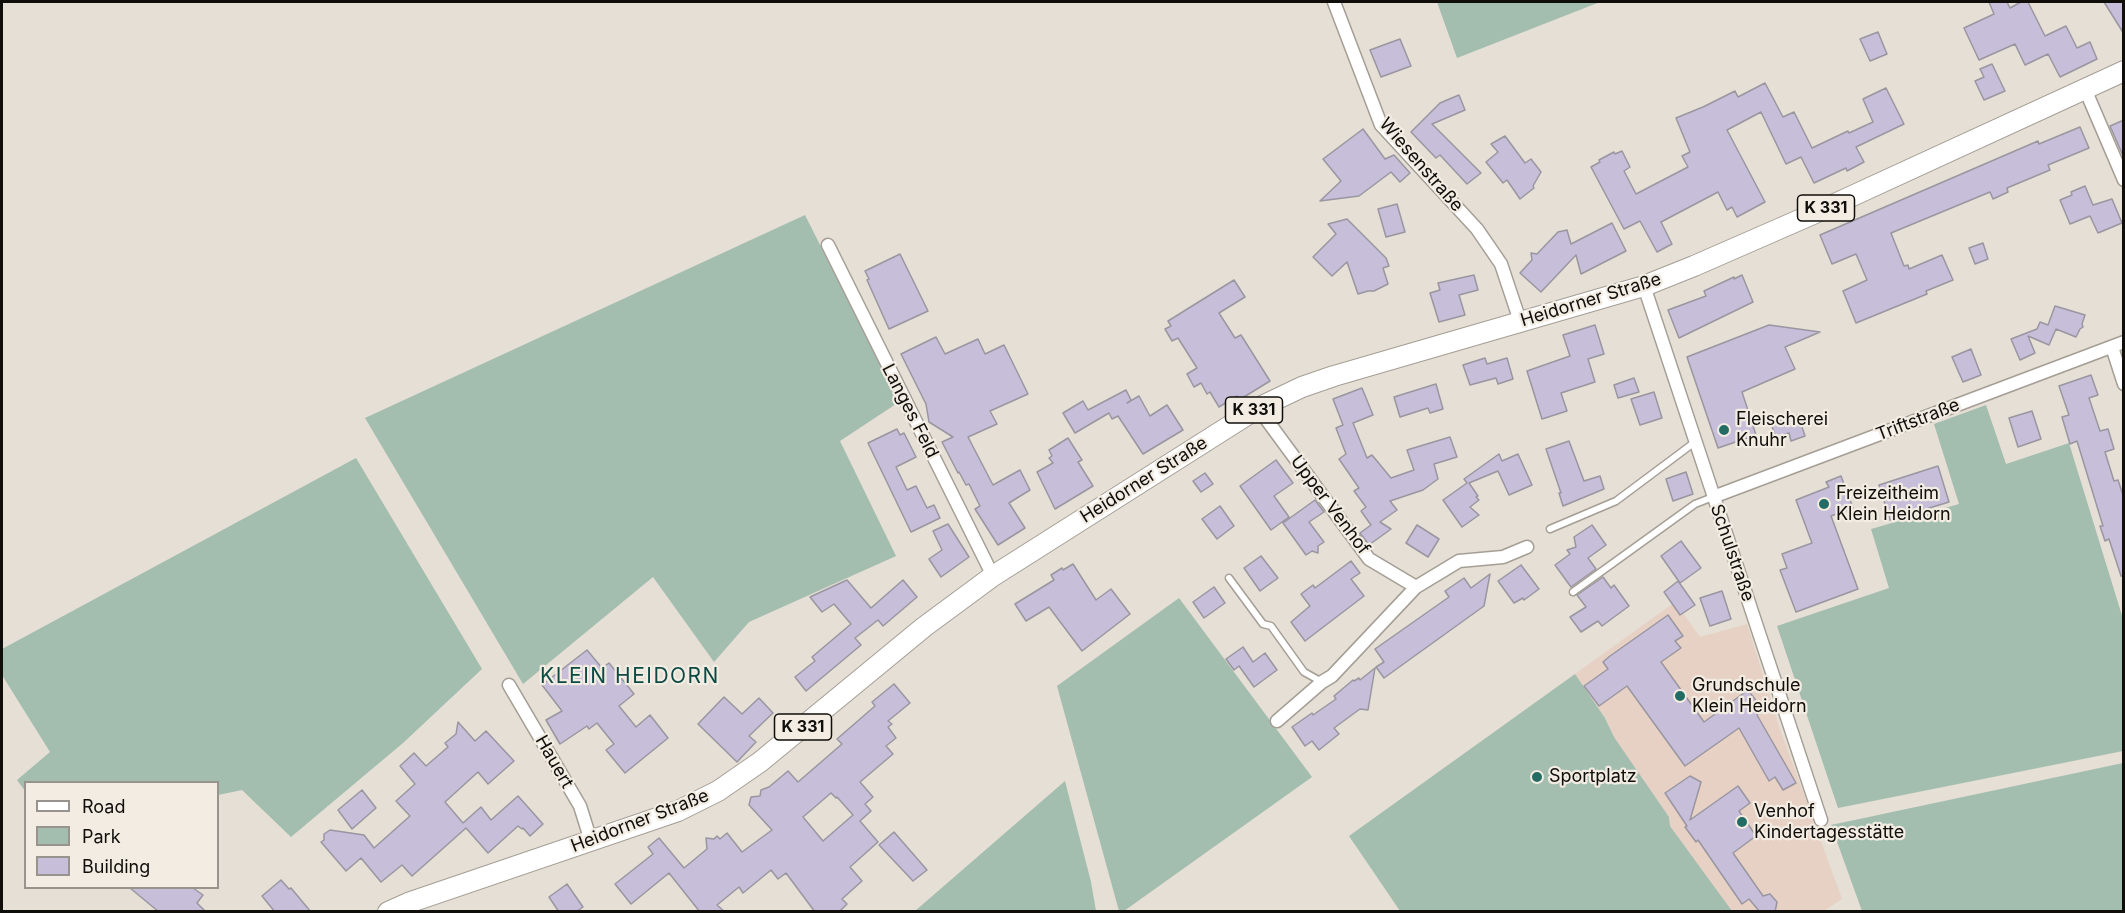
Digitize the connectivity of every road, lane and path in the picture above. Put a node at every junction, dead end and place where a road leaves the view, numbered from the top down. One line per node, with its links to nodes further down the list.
1 (1334, 2): 7 (street, Wiesenstraße)
2 (2124, 71): 3 (main road, Heidorner Straße / K 331)
3 (2085, 89): 4 (street); 6 (main road, Heidorner Straße / K 331)
4 (2124, 180)
5 (828, 245): 15 (street, Langes Feld)
6 (1644, 286): 7 (main road, Heidorner Straße / K 331); 11 (street, Schulstraße)
7 (1520, 321): 10 (main road, Heidorner Straße / K 331)
8 (2118, 345): 9 (street); 12 (street, Triftstraße)
9 (2124, 384)
10 (1258, 408): 15 (main road, Heidorner Straße / K 331); 17 (street, Upper Venhof)
11 (1695, 442): 12 (street, Schulstraße); 13 (lane)
12 (1713, 497): 18 (lane); 22 (street, Schulstraße)
13 (1550, 529)
14 (1527, 547): 17 (street)
15 (993, 576): 23 (main road, Heidorner Straße / K 331)
16 (1228, 578): 19 (lane)
17 (1416, 587): 19 (street)
18 (1573, 592)
19 (1322, 682): 21 (street)
20 (509, 685): 23 (street, Hauert)
21 (1277, 721)
22 (1821, 820)
23 (591, 841): 24 (main road, Heidorner Straße / K 331)
24 (388, 912)

